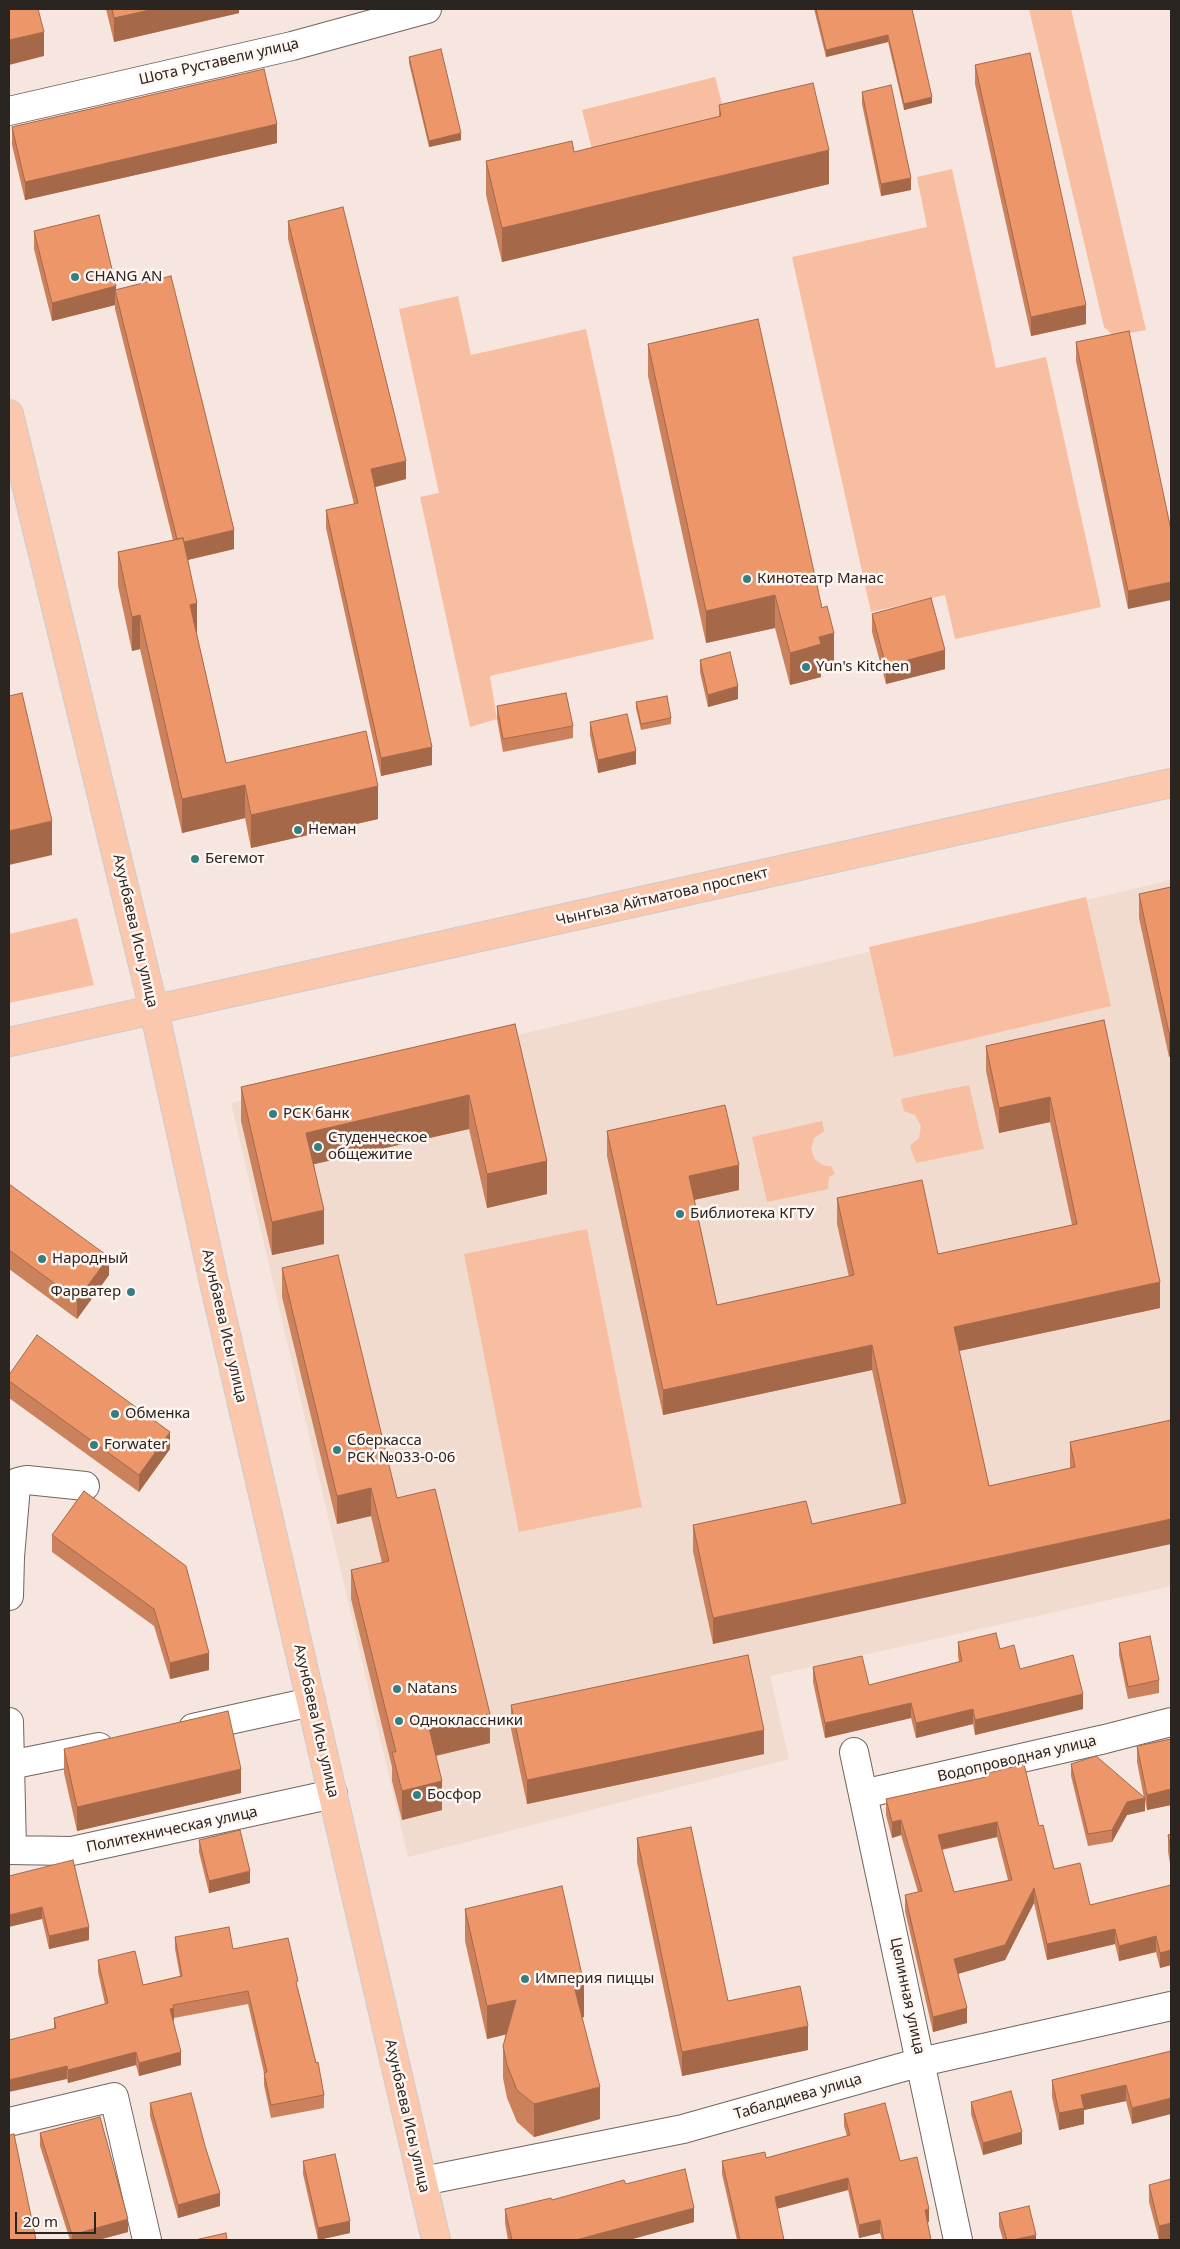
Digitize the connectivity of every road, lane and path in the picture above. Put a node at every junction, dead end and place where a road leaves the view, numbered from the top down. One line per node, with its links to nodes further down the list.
1 (427, 9): 2 (street, Шота Руставели улица)
2 (9, 111)
3 (9, 414): 5 (main road, Ахунбаева Исы улица)
4 (1171, 783): 5 (main road, Чынгыза Айтматова проспект)
5 (154, 1010): 6 (main road, Чынгыза Айтматова проспект); 9 (main road, Ахунбаева Исы улица)
6 (9, 1042)
7 (84, 1486): 8 (street)
8 (9, 1596)
9 (311, 1702): 12 (street); 16 (main road, Ахунбаева Исы улица)
10 (9, 1722): 15 (street)
11 (1171, 1722): 17 (street, Водопроводная улица)
12 (169, 1732)
13 (122, 1742): 15 (street)
14 (854, 1752): 17 (street, Целинная улица)
15 (10, 1765): 18 (street)
16 (333, 1794): 18 (street, Политехническая улица); 22 (main road, Ахунбаева Исы улица)
17 (863, 1794): 20 (street, Целинная улица)
18 (10, 1850)
19 (1171, 2006): 20 (street, Табалдиева улица)
20 (921, 2062): 22 (street, Табалдиева улица); 25 (street, Целинная улица)
21 (9, 2122): 23 (street)
22 (422, 2181): 24 (main road, Ахунбаева Исы улица)
23 (147, 2240)
24 (436, 2240)
25 (958, 2240)

